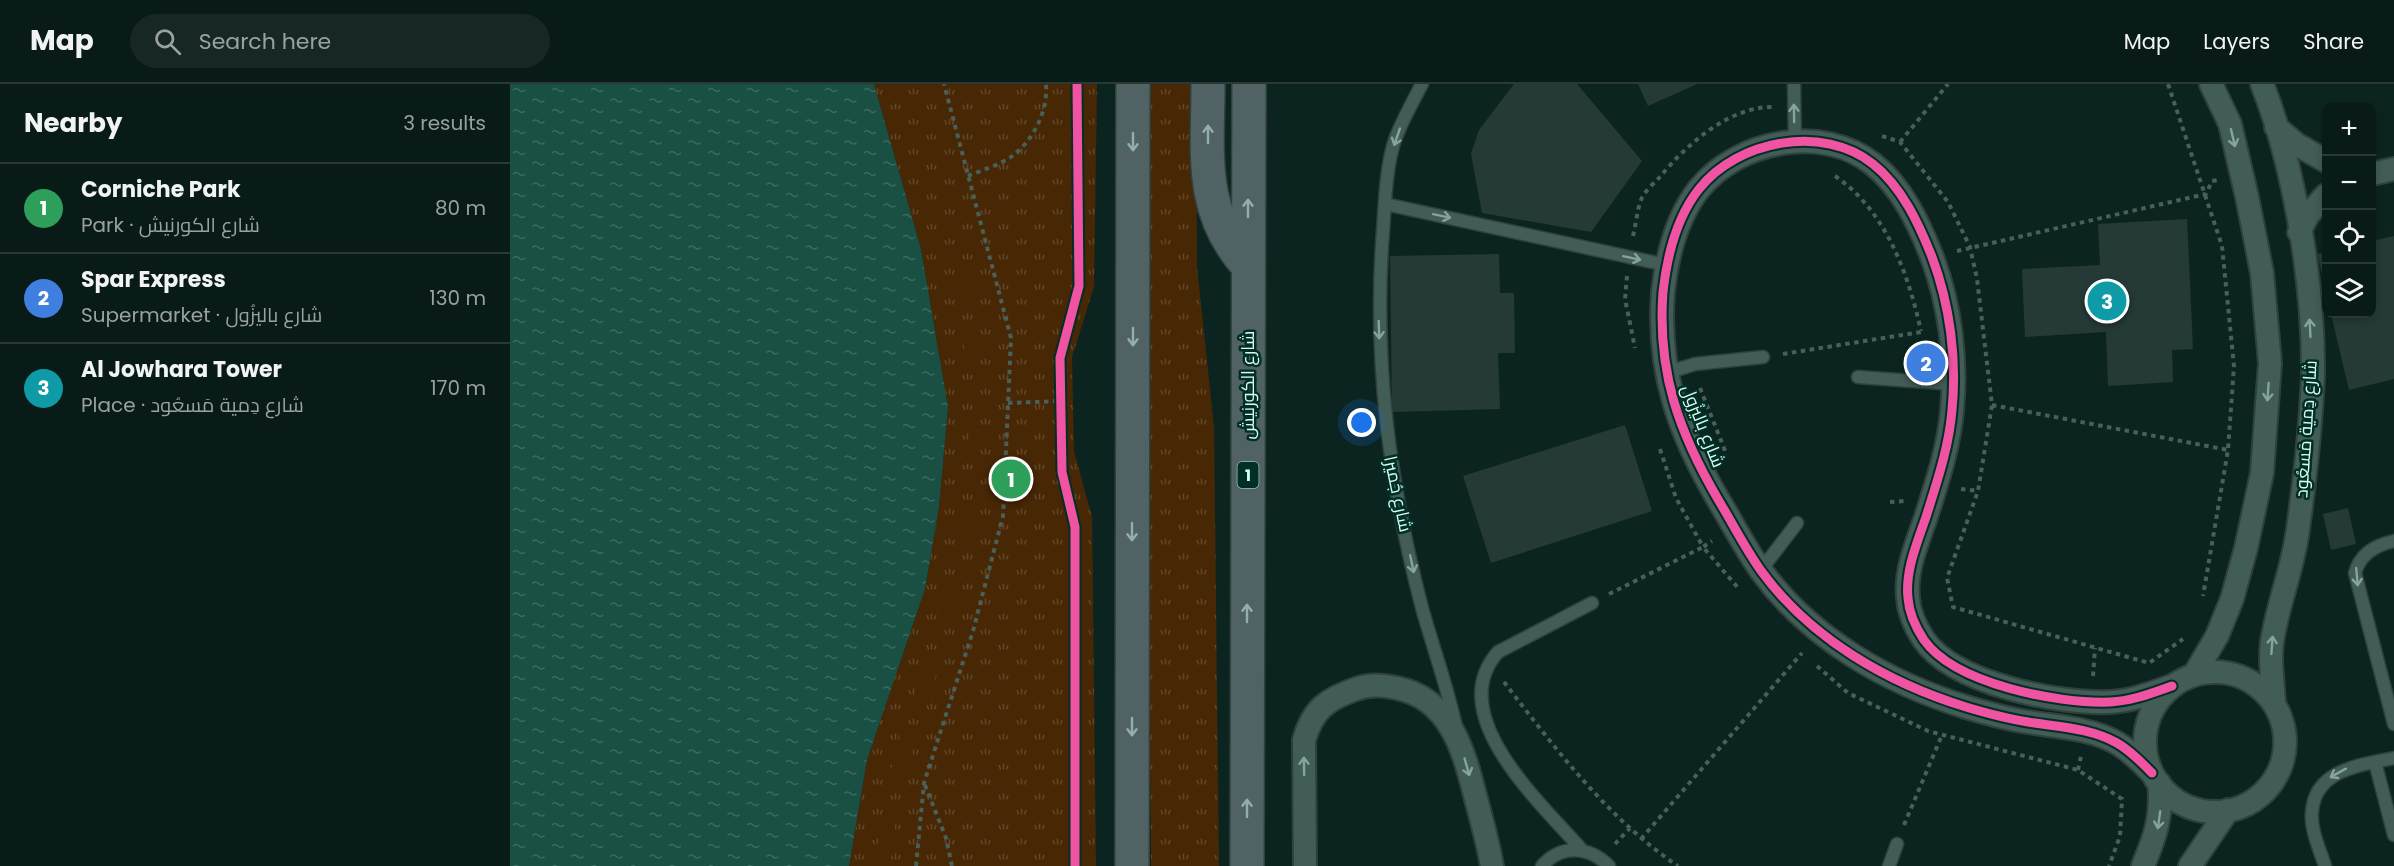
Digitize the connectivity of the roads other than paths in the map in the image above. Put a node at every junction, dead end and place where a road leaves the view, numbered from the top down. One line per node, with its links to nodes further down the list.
1 (1133, 84): 38 (highway, one-way to 38)
2 (1208, 84): 17 (highway, one-way to 2)
3 (1249, 84): 17 (highway, شارع الكورنيش / 1, one-way to 3)
4 (1422, 84): 14 (lane, شارع جُميرا, one-way to 14)
5 (1794, 84): 9 (lane, one-way to 5)
6 (2211, 84): 26 (street, one-way to 26)
7 (2262, 84): 8 (street, شارع دِمية مَسعُود)
8 (2276, 127): 10 (street); 15 (street, شارع دِمية مَسعُود)
9 (1795, 142): 16 (street, شارع باليزُول); 21 (street, شارع باليزُول)
10 (2322, 159)
11 (2394, 169): 12 (street)
12 (2376, 173)
13 (2322, 199): 15 (street)
14 (1385, 204): 16 (lane, one-way to 16); 30 (lane, شارع جُميرا, one-way to 30)
15 (2299, 232): 28 (street, شارع دِمية مَسعُود, one-way to 15)
16 (1666, 265): 19 (street, شارع باليزُول)
17 (1248, 266): 39 (highway, شارع الكورنيش / 1, one-way to 17)
18 (1763, 357): 19 (lane)
19 (1666, 373): 24 (street, شارع باليزُول)
20 (1858, 377): 21 (lane)
21 (1953, 384): 27 (street, شارع باليزُول)
22 (1797, 523): 24 (lane)
23 (2394, 541): 29 (lane, one-way to 29)
24 (1761, 570): 33 (street, شارع باليزُول)
25 (1592, 603): 37 (lane)
26 (2194, 675): 27 (street); 28 (street)
27 (2172, 686): 33 (street)
28 (2274, 704): 34 (street)
29 (2394, 724)
30 (1459, 742): 40 (street, شارع جُميرا, one-way to 30); 41 (street, شارع جُميرا, one-way to 41)
31 (2394, 759): 32 (lane)
32 (2375, 762): 35 (lane); 47 (lane, one-way to 47)
33 (2155, 778): 34 (street); 45 (street, one-way to 45)
34 (2228, 810): 46 (street)
35 (2394, 835)
36 (1897, 844): 44 (lane)
37 (1582, 850): 42 (lane); 43 (lane)
38 (1131, 866)
39 (1247, 866)
40 (1305, 866)
41 (1492, 866)
42 (1542, 866)
43 (1610, 866)
44 (1888, 866)
45 (2143, 866)
46 (2190, 866)
47 (2325, 866)

